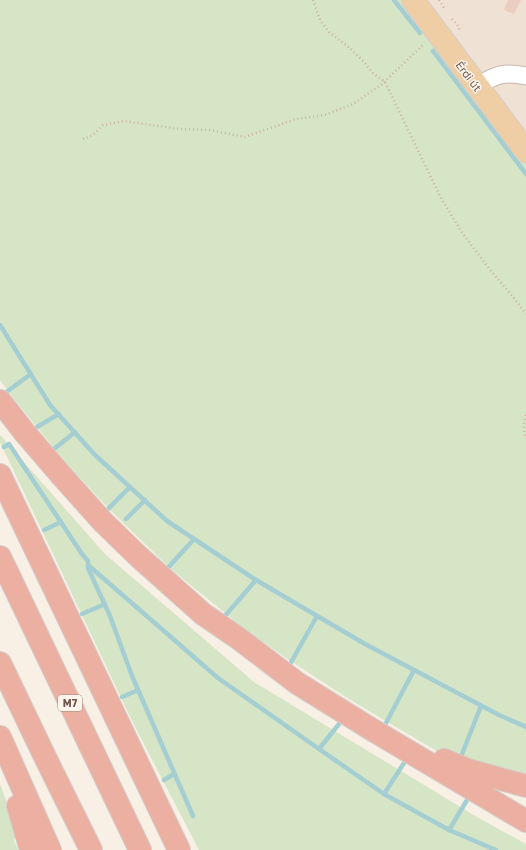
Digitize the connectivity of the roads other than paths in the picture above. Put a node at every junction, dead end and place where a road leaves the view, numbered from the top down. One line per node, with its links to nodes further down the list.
1 (413, 0): 3 (main road, Érdi út)
2 (526, 76): 3 (street)
3 (477, 86): 4 (main road, Érdi út)
4 (526, 152)
5 (0, 401): 9 (highway)
6 (0, 475): 18 (highway)
7 (0, 557): 17 (highway, M7)
8 (0, 663): 16 (highway)
9 (371, 729): 12 (highway); 13 (highway)
10 (0, 737): 15 (highway)
11 (0, 748): 14 (highway)
12 (526, 786)
13 (526, 821)
14 (31, 850)
15 (50, 850)
16 (91, 850)
17 (140, 850)
18 (179, 850)

